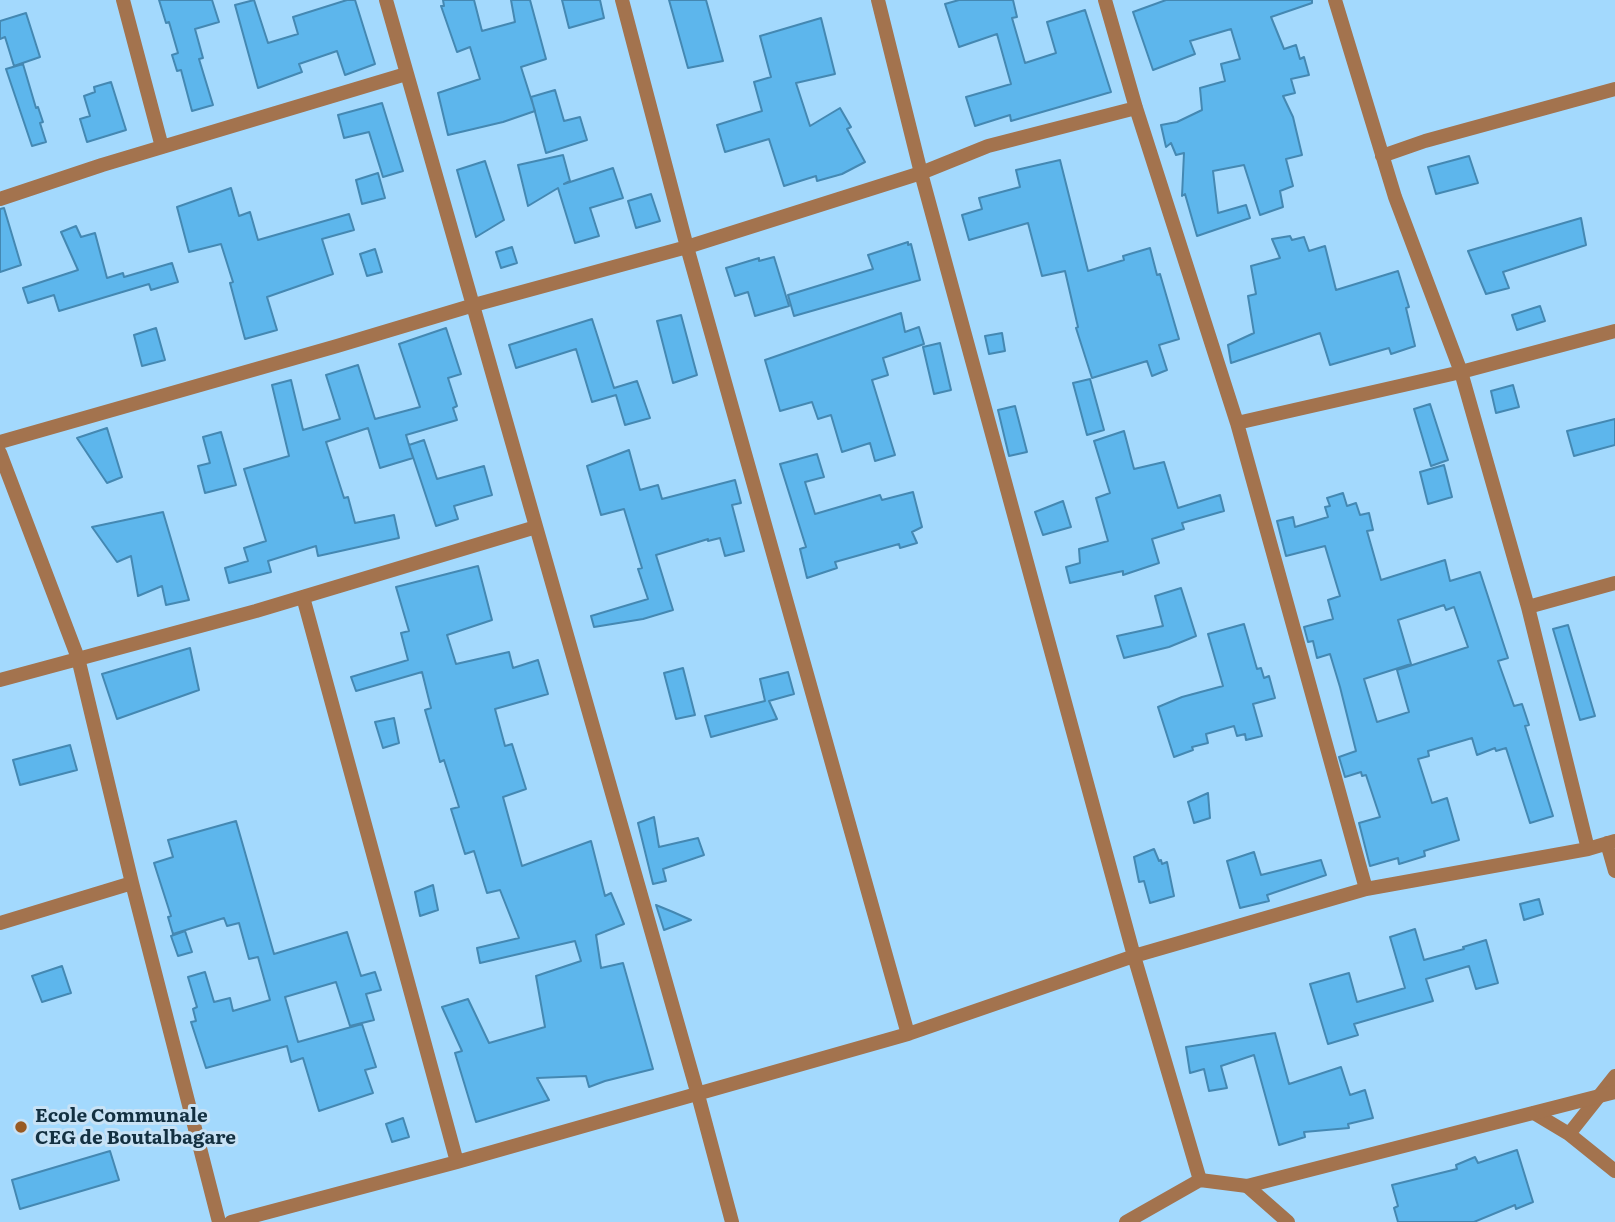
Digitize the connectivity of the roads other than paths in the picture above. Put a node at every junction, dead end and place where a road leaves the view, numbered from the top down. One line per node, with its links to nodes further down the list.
1 (123, 0): 10 (street)
2 (386, 0): 7 (street)
3 (621, 0): 14 (street)
4 (878, 0): 12 (street)
5 (1105, 0): 9 (street)
6 (1335, 0): 11 (street)
7 (406, 74): 10 (street); 15 (street)
8 (1615, 89): 11 (street)
9 (1136, 108): 12 (street); 18 (street)
10 (162, 147): 13 (street)
11 (1382, 156): 17 (street)
12 (921, 173): 14 (street); 33 (street)
13 (0, 199)
14 (687, 247): 15 (street); 34 (street)
15 (474, 305): 19 (street); 21 (street)
16 (1615, 331): 17 (street)
17 (1461, 372): 18 (street); 24 (street)
18 (1237, 423): 31 (street)
19 (0, 442)
20 (0, 453): 25 (street)
21 (536, 527): 23 (street); 37 (street)
22 (1615, 583): 24 (street)
23 (303, 597): 25 (street); 40 (street)
24 (1528, 607): 28 (street)
25 (78, 659): 26 (street); 30 (street)
26 (0, 680)
27 (1611, 842): 28 (street); 29 (street)
28 (1588, 849): 31 (street)
29 (1615, 871)
30 (132, 883): 32 (street); 44 (street)
31 (1366, 889): 33 (street)
32 (0, 923)
33 (1134, 956): 34 (street); 42 (street)
34 (908, 1034): 37 (street)
35 (1615, 1076): 36 (street)
36 (1608, 1094): 38 (street); 39 (street)
37 (698, 1095): 40 (street); 46 (street)
38 (1534, 1113): 39 (street); 43 (street)
39 (1569, 1134): 41 (street)
40 (457, 1162): 45 (street)
41 (1615, 1171)
42 (1200, 1180): 43 (street); 47 (street)
43 (1247, 1186): 48 (street)
44 (219, 1222)
45 (231, 1222)
46 (732, 1222)
47 (1126, 1222)
48 (1288, 1222)

